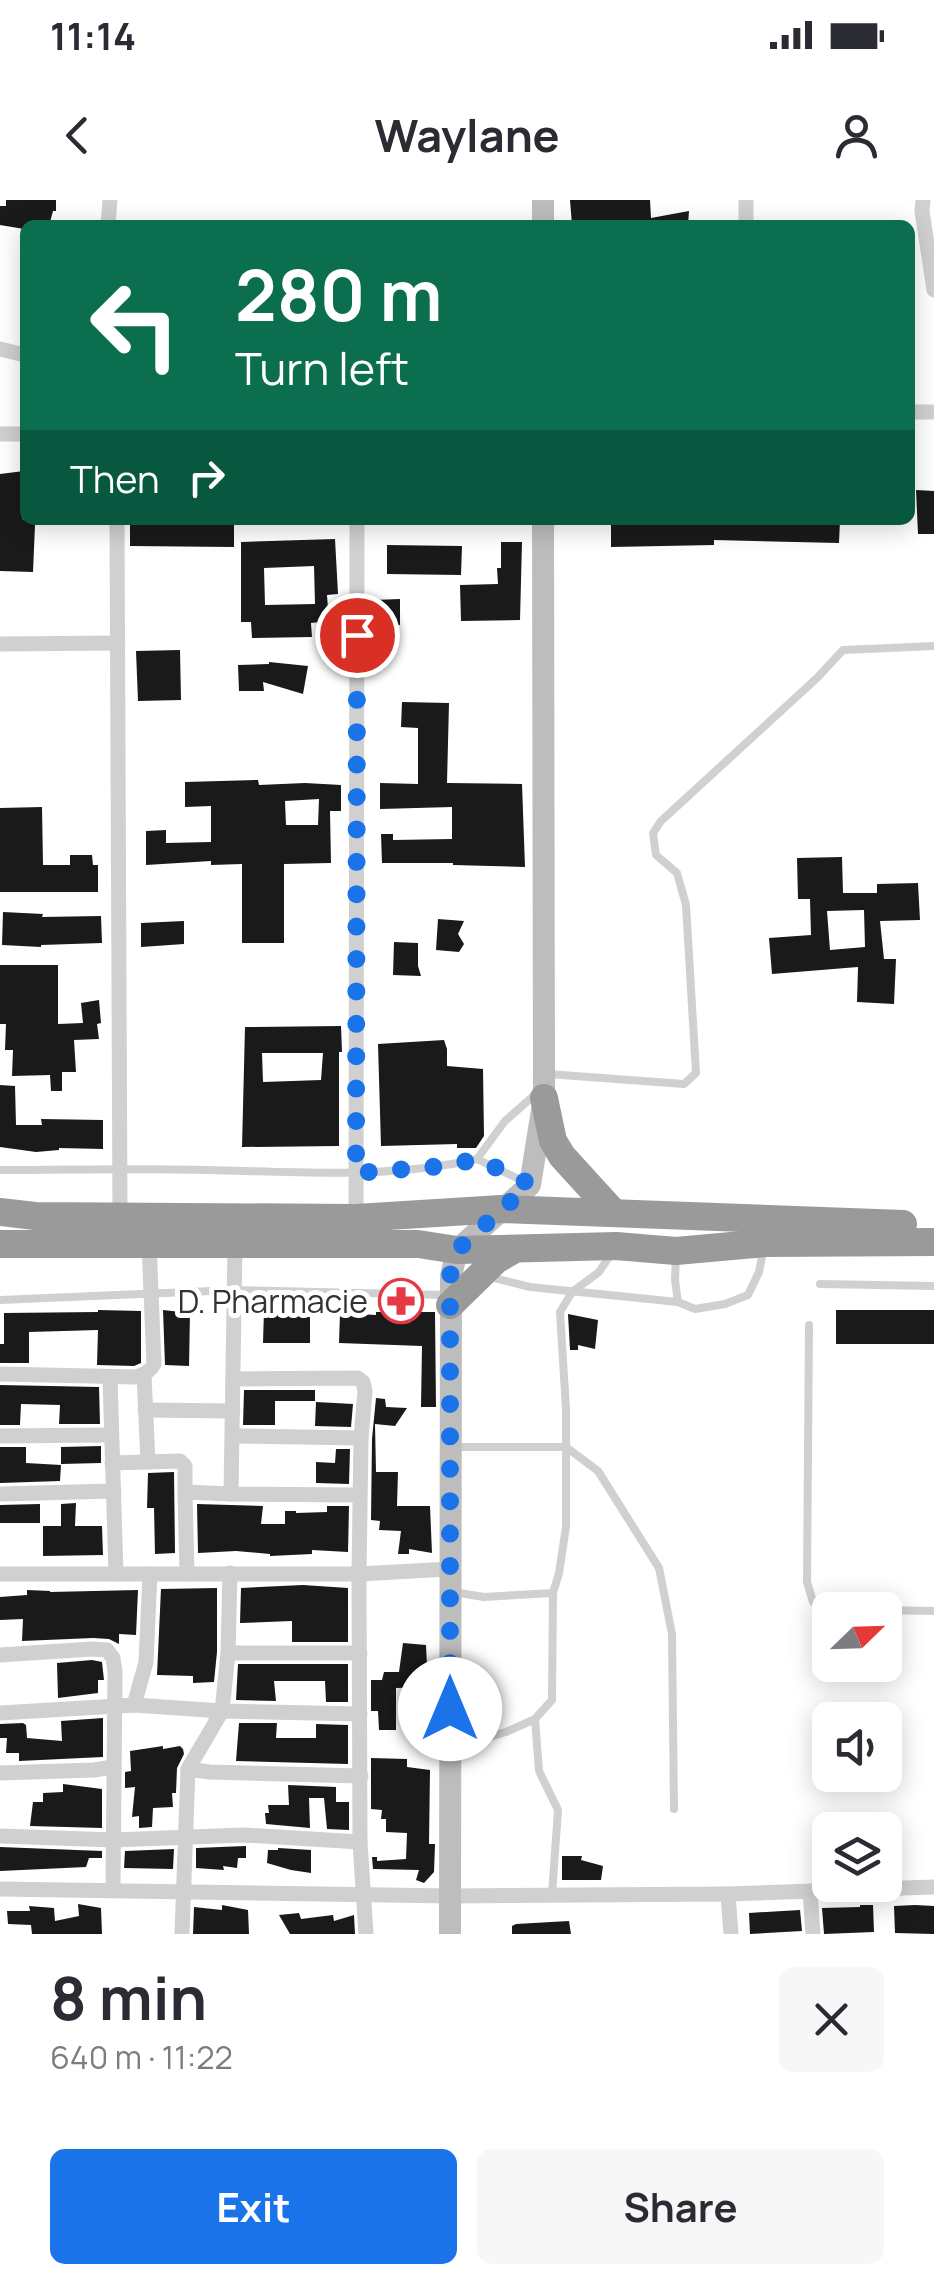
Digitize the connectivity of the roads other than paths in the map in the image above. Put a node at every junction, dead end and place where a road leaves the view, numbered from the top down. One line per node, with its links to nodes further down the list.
1 (923, 200): 2 (street)
2 (933, 281)
3 (117, 525): 6 (street)
4 (357, 525): 13 (street)
5 (543, 525): 9 (main road)
6 (118, 643): 7 (street); 12 (street)
7 (0, 644)
8 (934, 646): 9 (lane)
9 (544, 1086): 10 (lane); 14 (main road); 17 (highway)
10 (478, 1159): 13 (lane); 14 (lane)
11 (0, 1170): 12 (lane)
12 (120, 1170): 13 (lane); 18 (street)
13 (356, 1173): 19 (street)
14 (530, 1184): 15 (main road)
15 (502, 1209): 17 (highway); 19 (highway); 28 (main road)
16 (0, 1212): 18 (highway)
17 (613, 1212): 20 (highway)
18 (120, 1217): 19 (highway)
19 (356, 1218)
20 (934, 1224)
21 (934, 1242): 22 (highway)
22 (766, 1243): 29 (highway); 38 (lane)
23 (0, 1244): 24 (highway)
24 (149, 1244): 25 (highway); 35 (street)
25 (236, 1244): 28 (highway); 33 (street)
26 (616, 1246): 27 (highway); 29 (highway); 34 (lane)
27 (514, 1248): 28 (highway); 30 (highway)
28 (457, 1250): 37 (main road)
29 (676, 1251): 38 (lane)
30 (481, 1275): 34 (lane); 37 (highway)
31 (820, 1284): 32 (lane)
32 (934, 1286)
33 (234, 1290): 35 (lane); 37 (lane); 43 (street)
34 (572, 1292): 38 (lane); 51 (lane)
35 (151, 1294): 36 (lane); 41 (street)
36 (0, 1300)
37 (450, 1300): 50 (main road)
38 (678, 1302)
39 (809, 1325): 67 (lane)
40 (0, 1374): 42 (street)
41 (144, 1375): 42 (street); 44 (street)
42 (110, 1377): 46 (street)
43 (233, 1379): 45 (street); 49 (street)
44 (146, 1410): 45 (street); 52 (street)
45 (233, 1411): 48 (street)
46 (110, 1435): 47 (street); 53 (street)
47 (0, 1436)
48 (234, 1436): 49 (street); 57 (street)
49 (361, 1438): 58 (street)
50 (450, 1447): 51 (lane); 65 (main road)
51 (566, 1447): 66 (lane); 82 (lane)
52 (148, 1462): 53 (street); 55 (street)
53 (112, 1463): 54 (street)
54 (114, 1491): 56 (street); 61 (street)
55 (185, 1492): 57 (street); 63 (street)
56 (0, 1494)
57 (231, 1494): 58 (street)
58 (360, 1495): 64 (street)
59 (230, 1573): 63 (street); 64 (street); 68 (street)
60 (0, 1574): 61 (street)
61 (116, 1574): 62 (street)
62 (150, 1574): 63 (street); 71 (street)
63 (186, 1574)
64 (359, 1574): 65 (street); 69 (street)
65 (449, 1580): 66 (lane); 77 (main road)
66 (553, 1593): 76 (lane)
67 (934, 1611)
68 (228, 1652): 69 (street); 73 (street)
69 (360, 1652): 75 (street)
70 (0, 1655): 72 (street)
71 (134, 1705): 72 (street); 73 (street)
72 (113, 1708): 74 (street); 78 (street)
73 (222, 1711): 75 (street); 79 (street)
74 (0, 1713)
75 (360, 1714): 81 (street)
76 (535, 1718): 77 (lane); 94 (lane)
77 (450, 1748): 95 (main road)
78 (113, 1766): 80 (street); 85 (street)
79 (188, 1769): 81 (street); 84 (street)
80 (0, 1773)
81 (361, 1776): 86 (street)
82 (674, 1808)
83 (0, 1836): 85 (street)
84 (186, 1836): 85 (street); 86 (street); 91 (street)
85 (113, 1840): 89 (street)
86 (360, 1842): 92 (street)
87 (934, 1887): 90 (street)
88 (0, 1889): 89 (street)
89 (113, 1889): 91 (street)
90 (810, 1891): 93 (street); 100 (street)
91 (184, 1893): 92 (street); 96 (street)
92 (364, 1893): 95 (street); 97 (street)
93 (728, 1894): 94 (street); 99 (street)
94 (552, 1895): 95 (street)
95 (451, 1896): 98 (main road)
96 (182, 1934)
97 (366, 1934)
98 (450, 1934)
99 (731, 1934)
100 (813, 1934)

